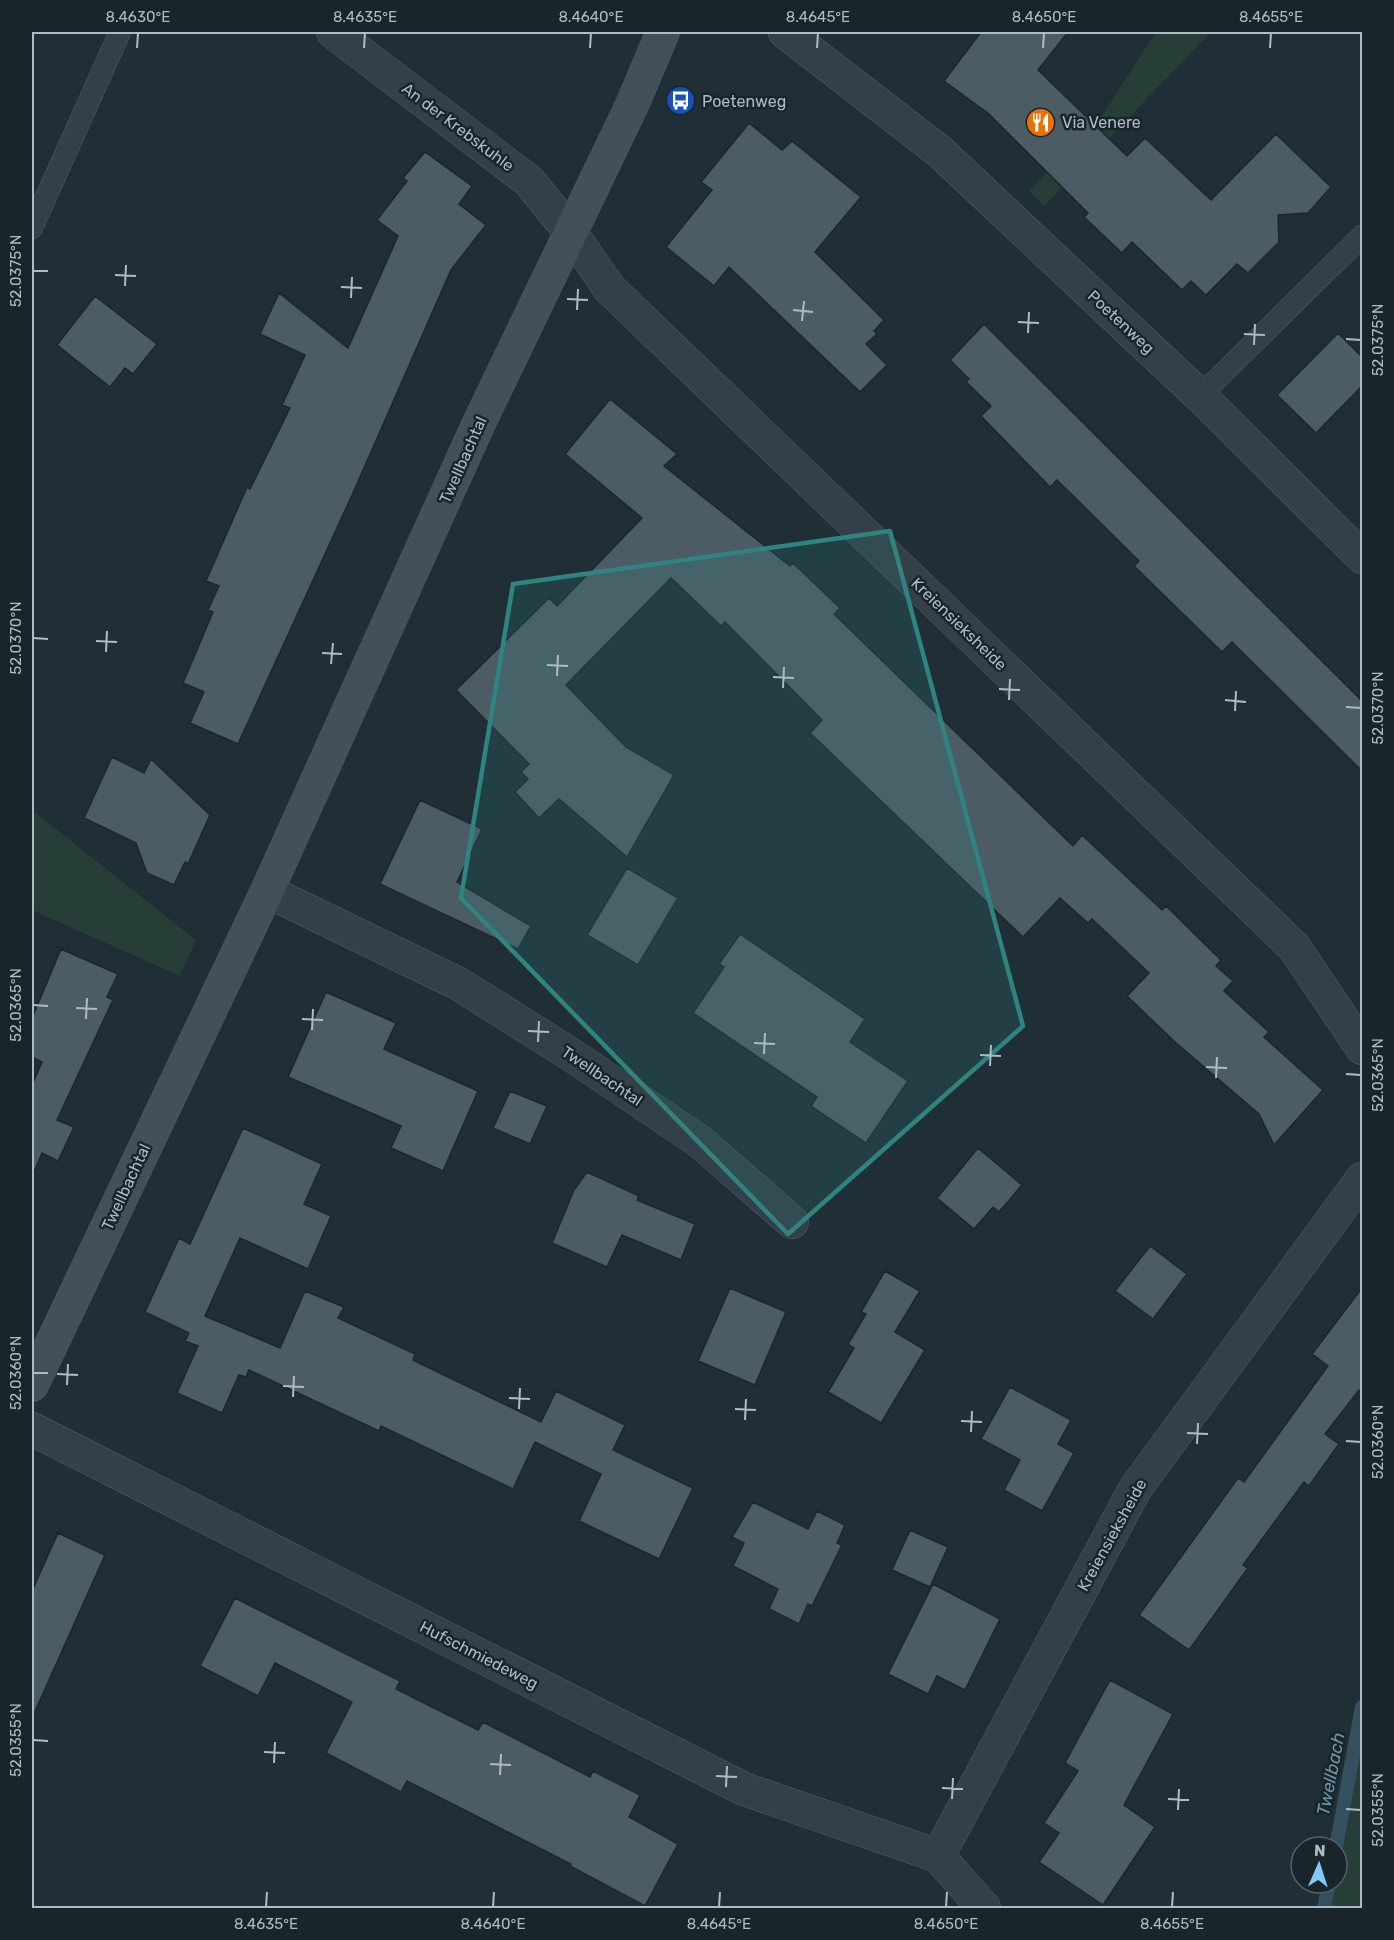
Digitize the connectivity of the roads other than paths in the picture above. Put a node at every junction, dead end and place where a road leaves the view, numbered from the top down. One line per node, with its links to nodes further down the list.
1 (120, 32): 5 (lane)
2 (333, 32): 6 (street, An der Krebskuhle)
3 (663, 32): 6 (street, Twellbachtal)
4 (784, 32): 8 (street, Poetenweg)
5 (32, 228)
6 (572, 234): 10 (street, Twellbachtal); 11 (street, Kreiensieksheide)
7 (1362, 236): 8 (lane)
8 (1200, 396): 9 (street, Poetenweg)
9 (1362, 557)
10 (267, 891): 13 (street, Twellbachtal); 14 (street, Twellbachtal)
11 (1362, 1048)
12 (1362, 1179): 16 (street, Kreiensieksheide)
13 (792, 1222)
14 (32, 1385)
15 (32, 1429): 16 (street, Hufschmiedeweg)
16 (938, 1856): 17 (street)
17 (984, 1908)

